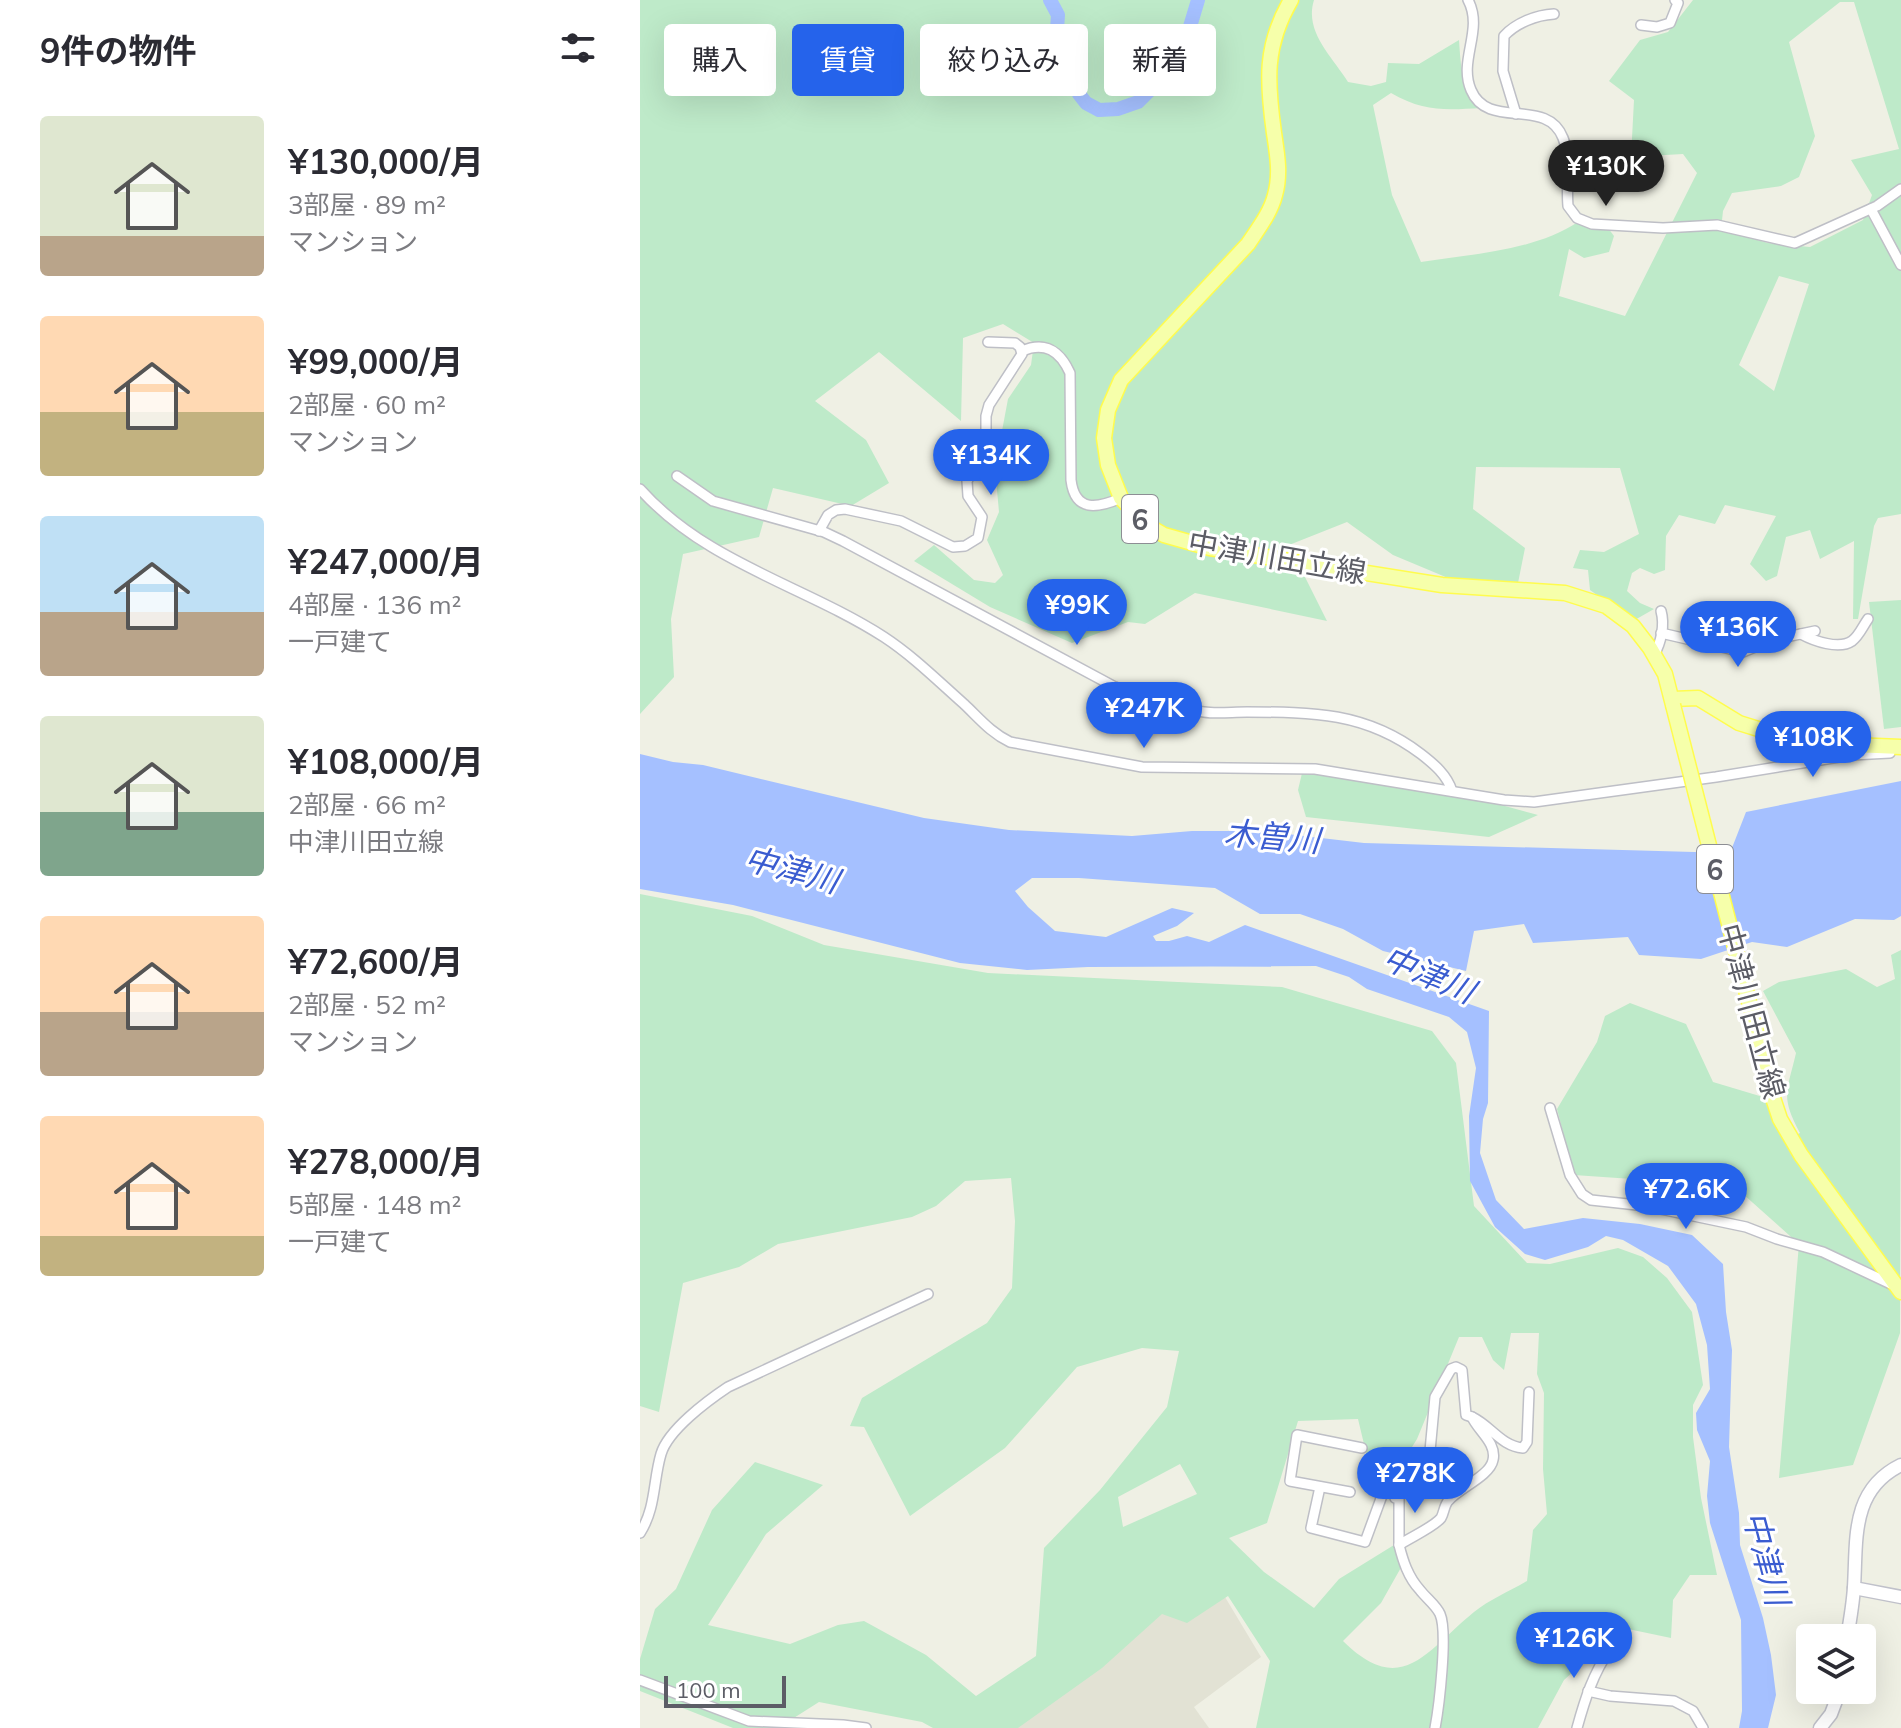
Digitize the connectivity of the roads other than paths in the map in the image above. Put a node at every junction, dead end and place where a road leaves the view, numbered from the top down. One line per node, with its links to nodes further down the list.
1 (1291, 0): 14 (main road, 中津川田立線 / 6)
2 (1468, 0): 6 (street)
3 (1675, 0): 5 (street)
4 (1554, 14): 6 (street)
5 (1641, 25)
6 (1516, 114): 8 (street)
7 (1901, 189): 8 (street)
8 (1871, 209): 9 (street)
9 (1901, 268)
10 (988, 342): 11 (street)
11 (1022, 351): 14 (street); 15 (street)
12 (677, 476): 15 (street)
13 (640, 489): 25 (street)
14 (1121, 498): 21 (main road, 中津川田立線 / 6)
15 (819, 531): 25 (street)
16 (1661, 611): 19 (street)
17 (1868, 619): 20 (street)
18 (1815, 631): 20 (street)
19 (1661, 633): 20 (street); 21 (street)
20 (1801, 634)
21 (1654, 655): 22 (main road, 中津川田立線 / 6)
22 (1672, 702): 24 (main road); 27 (main road, 中津川田立線 / 6, bridge)
23 (1901, 748): 24 (main road)
24 (1852, 750): 25 (street)
25 (1452, 791)
26 (1550, 1108): 27 (street)
27 (1900, 1290)
28 (928, 1294): 36 (street)
29 (1529, 1392): 30 (street)
30 (1472, 1417): 35 (street); 37 (street)
31 (1362, 1448): 33 (street)
32 (1901, 1465): 38 (street)
33 (1320, 1487): 34 (street); 35 (street)
34 (1350, 1492)
35 (1398, 1504): 37 (street)
36 (640, 1533)
37 (1399, 1545): 46 (street)
38 (1854, 1588): 39 (street); 40 (street)
39 (1901, 1597)
40 (1849, 1624)
41 (1610, 1649): 43 (street)
42 (640, 1680): 45 (street)
43 (1588, 1691): 47 (street); 48 (street)
44 (1835, 1704): 49 (street)
45 (866, 1728)
46 (1435, 1728)
47 (1577, 1728)
48 (1703, 1728)
49 (1820, 1728)

